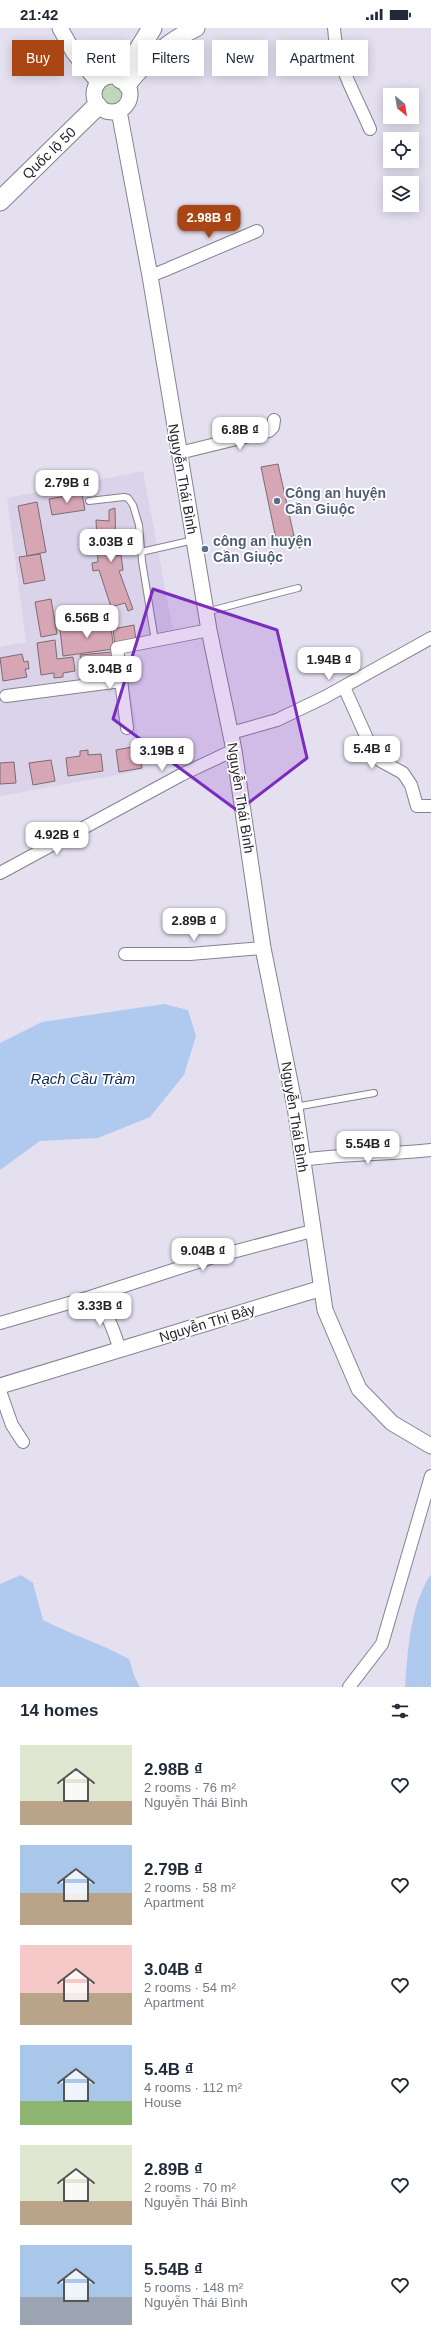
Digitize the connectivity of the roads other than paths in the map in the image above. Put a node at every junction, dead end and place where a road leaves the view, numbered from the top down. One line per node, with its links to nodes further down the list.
1 (60, 28): 6 (street)
2 (152, 28): 7 (main road)
3 (196, 28): 5 (main road)
4 (334, 28): 10 (street)
5 (182, 32): 7 (main road)
6 (98, 82): 7 (street); 8 (street)
7 (124, 82): 9 (street)
8 (97, 106): 9 (street); 11 (main road, Quốc lộ 50)
9 (119, 111): 13 (street, Nguyễn Thái Bình)
10 (370, 128)
11 (0, 201)
12 (257, 231): 13 (street)
13 (150, 276): 15 (street, Nguyễn Thái Bình)
14 (274, 420): 15 (street)
15 (179, 453): 17 (street, Nguyễn Thái Bình)
16 (89, 501): 18 (lane)
17 (194, 540): 18 (lane); 20 (street, Nguyễn Thái Bình)
18 (142, 552): 23 (lane)
19 (298, 588): 20 (lane)
20 (206, 612): 21 (street, Nguyễn Thái Bình)
21 (209, 630): 23 (street); 28 (street, Nguyễn Thái Bình)
22 (431, 638): 25 (street)
23 (155, 641): 24 (street)
24 (121, 681): 26 (street); 27 (street)
25 (344, 687): 28 (street); 30 (street)
26 (6, 696)
27 (127, 728)
28 (231, 733): 29 (street, Nguyễn Thái Bình)
29 (234, 750): 31 (street); 32 (street, Nguyễn Thái Bình)
30 (431, 806)
31 (0, 873)
32 (263, 948): 33 (street); 35 (street, Nguyễn Thái Bình)
33 (125, 954)
34 (374, 1093): 35 (lane)
35 (295, 1107): 37 (street, Nguyễn Thái Bình)
36 (431, 1150): 37 (street)
37 (302, 1160): 38 (street, Nguyễn Thái Bình)
38 (312, 1231): 39 (street, Nguyễn Thái Bình); 40 (street)
39 (322, 1288): 42 (street, Nguyễn Thị Bảy); 46 (street, Nguyễn Thái Bình)
40 (90, 1297): 41 (street); 42 (street)
41 (0, 1323)
42 (120, 1350): 43 (street, Nguyễn Thị Bảy)
43 (0, 1386)
44 (0, 1391): 45 (street)
45 (23, 1442)
46 (431, 1446)
47 (431, 1476): 48 (street)
48 (349, 1687)

